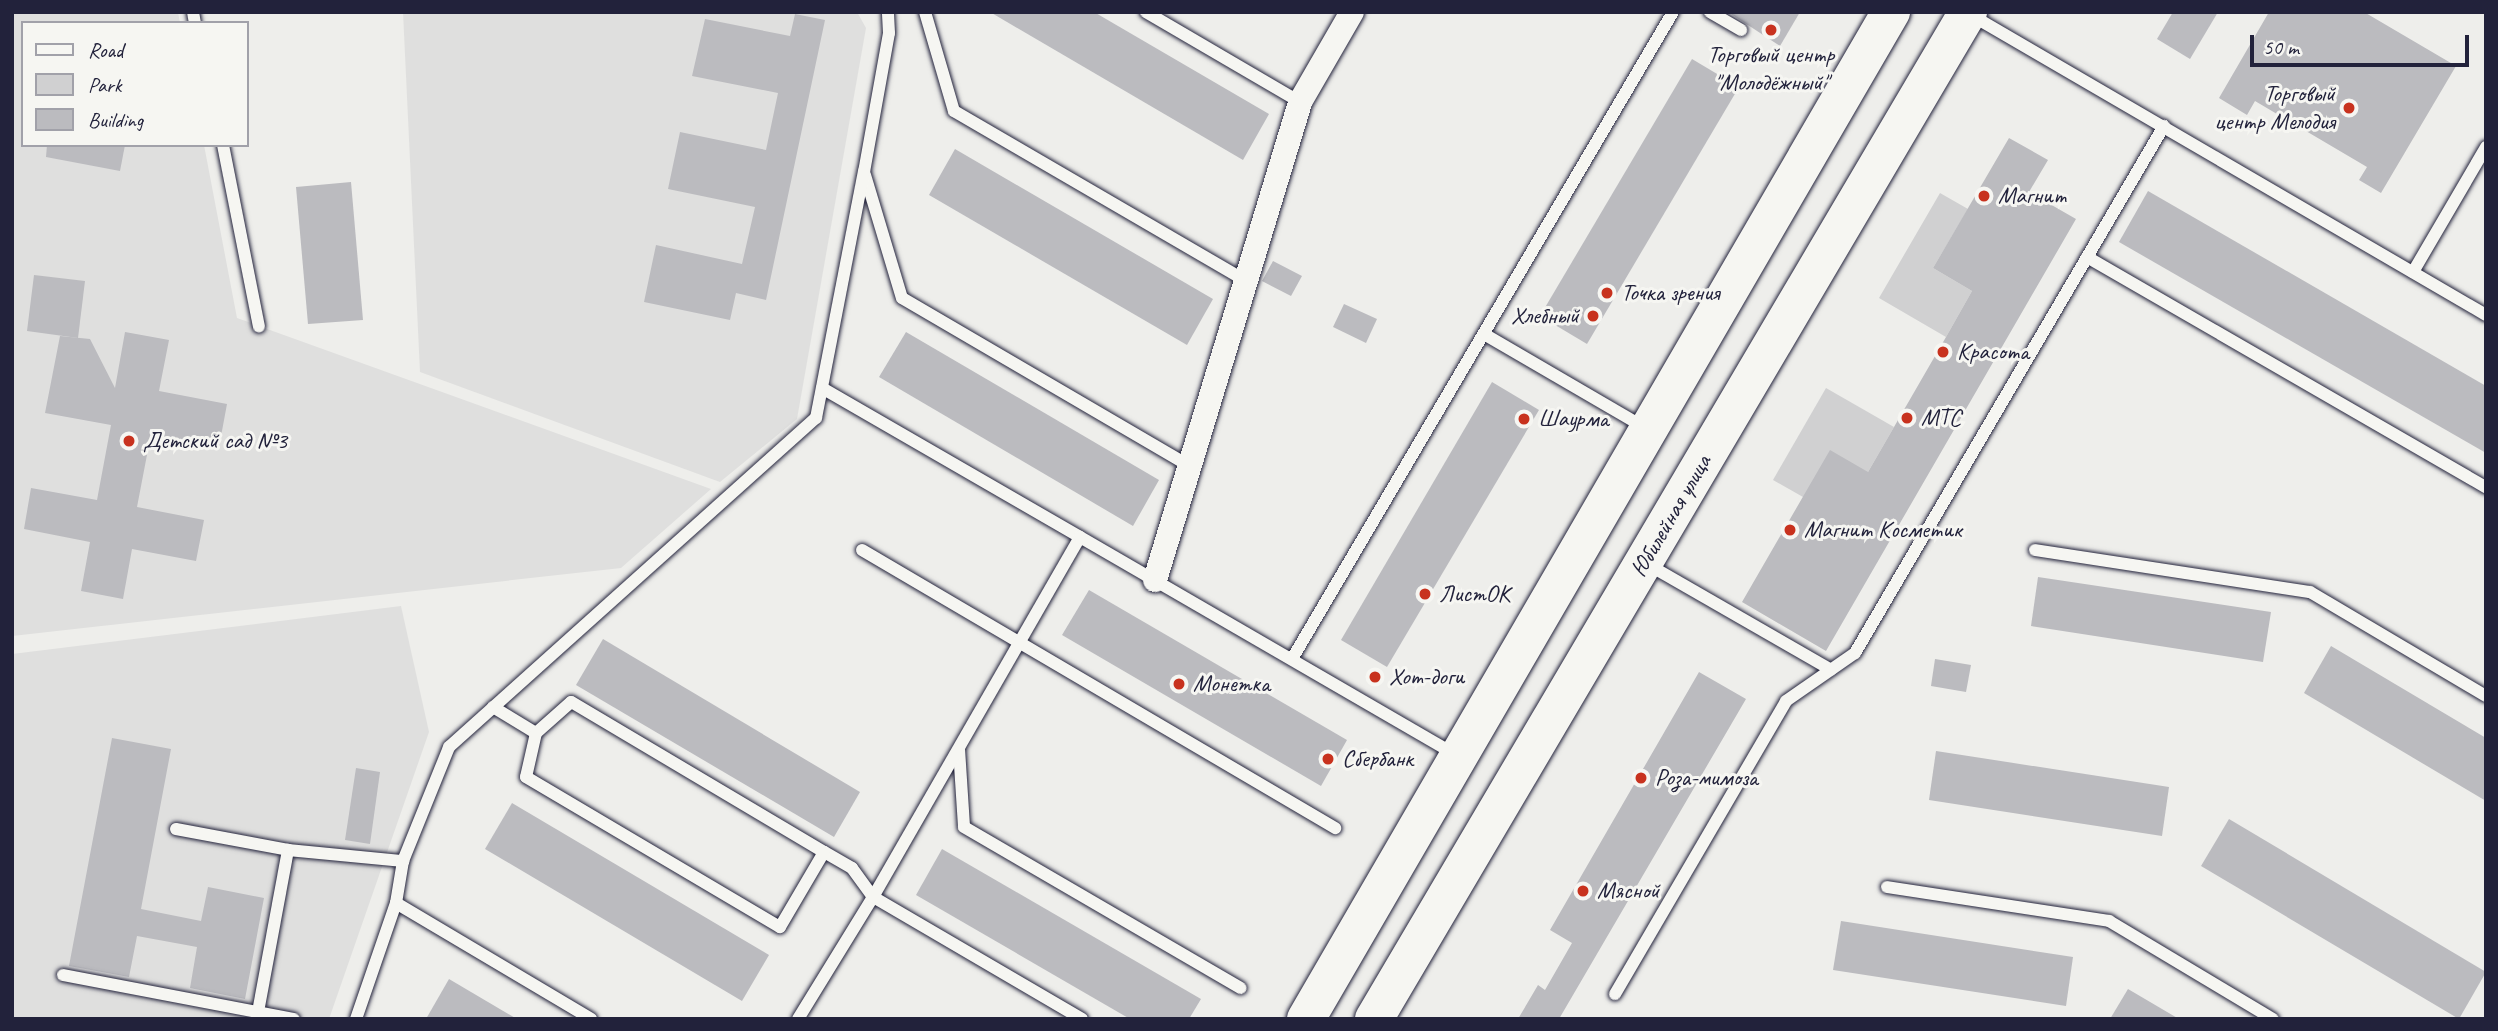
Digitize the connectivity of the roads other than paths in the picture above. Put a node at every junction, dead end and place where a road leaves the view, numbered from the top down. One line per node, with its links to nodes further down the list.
1 (888, 12): 14 (lane)
2 (925, 12): 17 (lane)
3 (1146, 12): 10 (lane)
4 (1352, 12): 10 (street)
5 (1673, 12): 20 (lane)
6 (1710, 12): 9 (lane)
7 (1892, 12): 22 (main road)
8 (1967, 13): 11 (lane); 28 (main road, Юбилейная улица)
9 (1741, 30)
10 (1300, 102): 17 (street)
11 (2164, 126): 15 (lane); 16 (lane)
12 (223, 147): 19 (lane)
13 (2486, 147): 16 (lane)
14 (864, 172): 21 (lane); 23 (lane)
15 (2087, 257): 24 (lane); 32 (lane)
16 (2413, 272): 18 (lane)
17 (1246, 281): 23 (street)
18 (2486, 315)
19 (259, 326)
20 (1484, 334): 22 (lane); 31 (lane)
21 (822, 388): 25 (lane); 34 (lane)
22 (1649, 430): 37 (main road)
23 (1190, 466): 29 (street)
24 (2486, 487)
25 (1080, 537): 29 (lane); 30 (lane)
26 (862, 550): 30 (lane)
27 (2035, 550): 33 (lane)
28 (1644, 562): 32 (lane); 56 (main road, Юбилейная улица)
29 (1155, 580): 31 (lane)
30 (1018, 645): 36 (lane); 38 (lane)
31 (1292, 659): 37 (lane)
32 (1831, 670): 48 (lane)
33 (2486, 696)
34 (493, 707): 35 (lane); 42 (lane)
35 (536, 733): 41 (lane); 41 (lane)
36 (959, 748): 44 (lane); 47 (lane)
37 (1459, 756): 55 (main road)
38 (1335, 828)
39 (176, 829): 40 (lane)
40 (288, 850): 42 (lane); 49 (lane)
41 (824, 852): 44 (lane)
42 (403, 861): 45 (lane)
43 (1887, 887): 57 (lane)
44 (873, 897): 50 (lane); 54 (lane)
45 (396, 903): 52 (lane); 53 (lane)
46 (63, 975): 49 (lane)
47 (1241, 988)
48 (1615, 994)
49 (258, 1012): 51 (lane)
50 (1081, 1018)
51 (294, 1019)
52 (356, 1019)
53 (591, 1019)
54 (798, 1019)
55 (1306, 1019)
56 (1374, 1019)
57 (2273, 1019)

